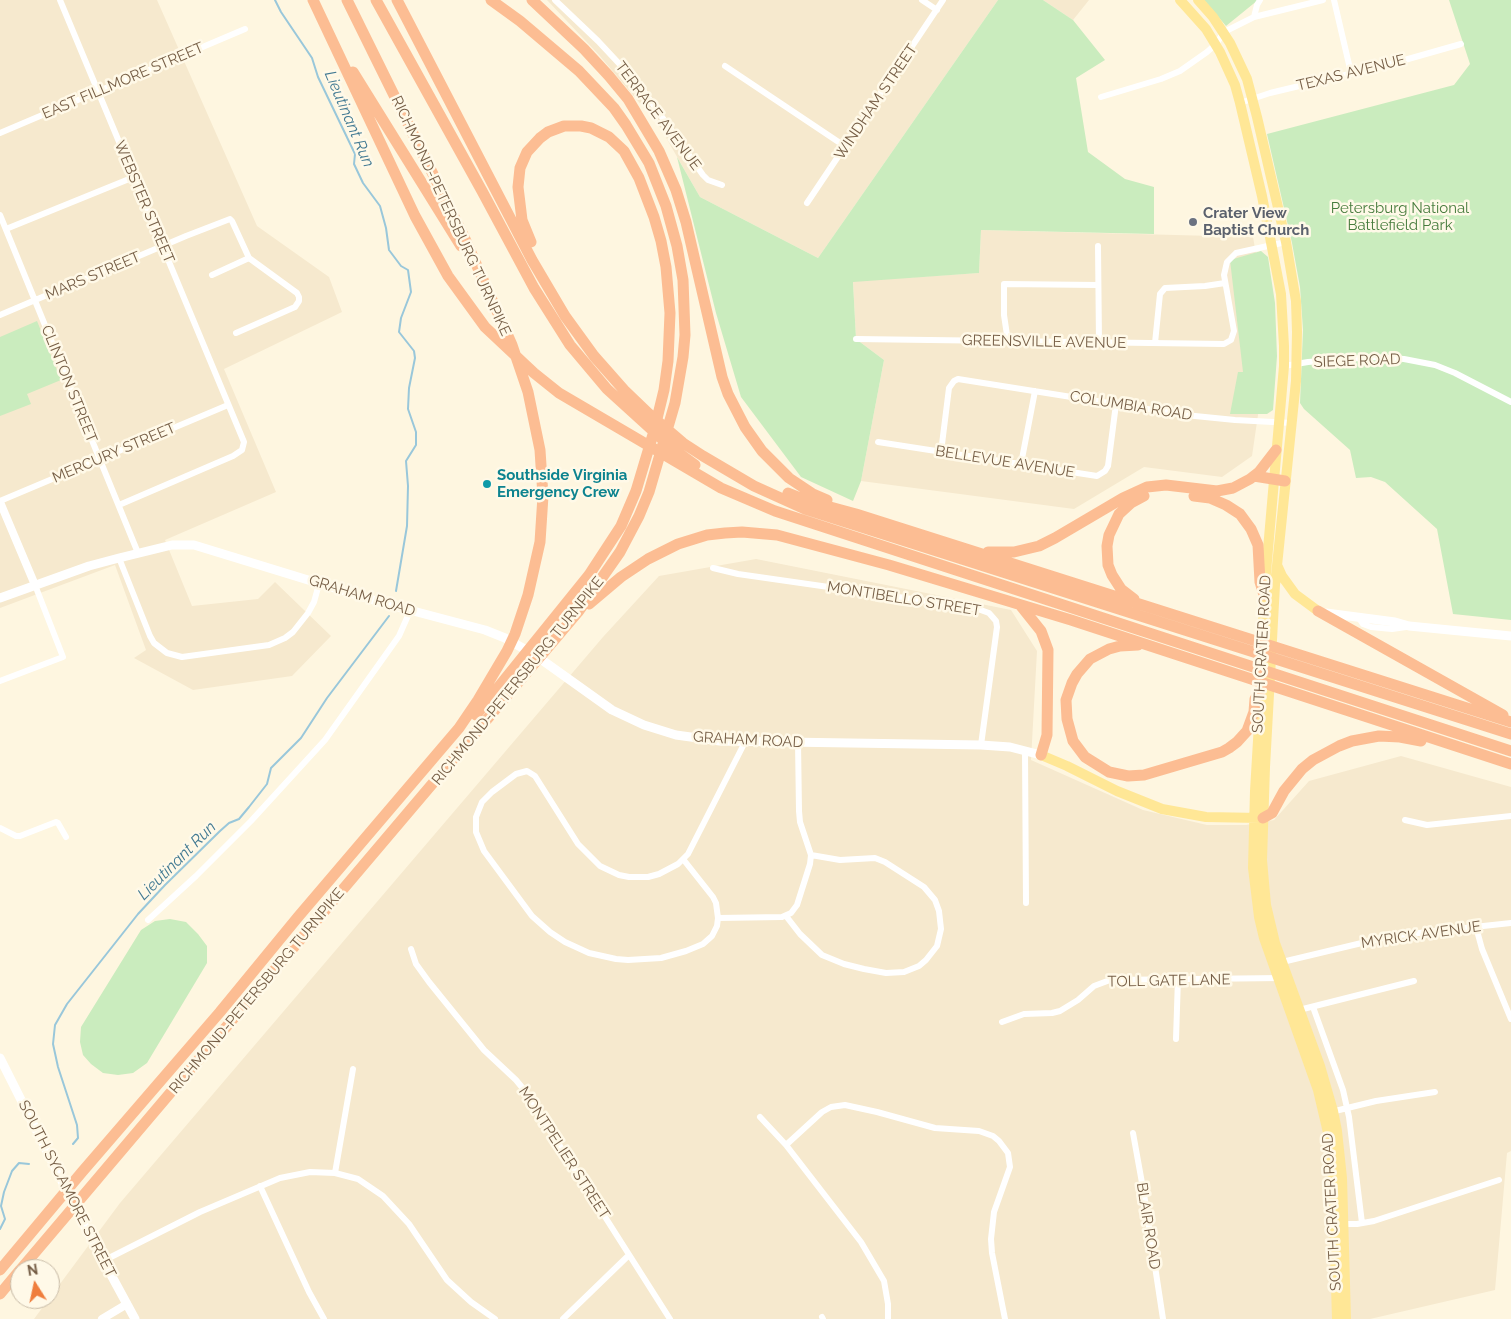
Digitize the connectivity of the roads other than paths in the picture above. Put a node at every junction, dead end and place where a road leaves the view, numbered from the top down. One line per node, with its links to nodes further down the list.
1 (60, 0): 27 (street, WEBSTER STREET)
2 (313, 0): 20 (highway)
3 (347, 0): 49 (highway, RICHMOND-PETERSBURG TURNPIKE)
4 (376, 0): 64 (highway)
5 (397, 0): 48 (highway)
6 (491, 0): 19 (highway, RICHMOND-PETERSBURG TURNPIKE)
7 (495, 0): 19 (highway)
8 (532, 0): 75 (highway)
9 (555, 0): 34 (street, TERRACE AVENUE)
10 (922, 0): 17 (street)
11 (943, 0): 17 (street, WINDHAM STREET)
12 (1180, 0): 23 (main road, SOUTH CRATER ROAD)
13 (1198, 0): 22 (main road, SOUTH CRATER ROAD)
14 (1260, 0): 18 (street)
15 (1323, 0): 18 (street)
16 (1334, 0): 26 (street)
17 (936, 10): 32 (street, WINDHAM STREET)
18 (1254, 17): 22 (street)
19 (520, 21): 91 (highway, RICHMOND-PETERSBURG TURNPIKE)
20 (325, 26): 49 (highway); 64 (highway)
21 (245, 29): 27 (street, EAST FILLMORE STREET)
22 (1224, 32): 23 (street); 29 (main road, SOUTH CRATER ROAD)
23 (1216, 44): 28 (street); 30 (main road, SOUTH CRATER ROAD)
24 (1461, 44): 26 (street, TEXAS AVENUE)
25 (725, 66): 32 (street)
26 (1351, 73): 29 (street, TEXAS AVENUE)
27 (98, 91): 31 (street, EAST FILLMORE STREET); 33 (street, WEBSTER STREET)
28 (1101, 97)
29 (1252, 98): 30 (street, TEXAS AVENUE); 38 (main road, SOUTH CRATER ROAD)
30 (1240, 103): 39 (main road, SOUTH CRATER ROAD)
31 (0, 133)
32 (846, 147): 35 (street, WINDHAM STREET)
33 (134, 177): 37 (street); 40 (street, WEBSTER STREET)
34 (722, 185)
35 (807, 203)
36 (0, 215): 37 (street, CLINTON STREET)
37 (6, 229): 46 (street, CLINTON STREET)
38 (1286, 242): 39 (street); 55 (main road, SOUTH CRATER ROAD)
39 (1272, 245): 44 (street); 56 (main road, SOUTH CRATER ROAD)
40 (163, 246): 42 (street, MARS STREET); 46 (street, MARS STREET); 59 (street, WEBSTER STREET)
41 (1098, 246): 45 (street)
42 (249, 258): 43 (street); 50 (street)
43 (212, 275)
44 (1225, 283): 54 (street); 54 (street, GREENSVILLE AVENUE)
45 (1098, 285): 52 (street); 53 (street)
46 (35, 300): 47 (street, MARS STREET); 68 (street, CLINTON STREET)
47 (0, 315)
48 (565, 316): 64 (highway); 107 (highway)
49 (500, 319): 107 (highway, RICHMOND-PETERSBURG TURNPIKE)
50 (236, 333)
51 (856, 339): 52 (street, GREENSVILLE AVENUE)
52 (1008, 342): 53 (street, GREENSVILLE AVENUE)
53 (1099, 342): 54 (street, GREENSVILLE AVENUE)
54 (1155, 343)
55 (1297, 364): 56 (street, SIEGE ROAD); 58 (street, SIEGE ROAD); 62 (main road, SOUTH CRATER ROAD)
56 (1284, 366): 61 (main road, SOUTH CRATER ROAD)
57 (1035, 391): 60 (street, COLUMBIA ROAD); 66 (street, COLUMBIA ROAD); 69 (street)
58 (1511, 402)
59 (228, 404): 68 (street, MERCURY STREET); 74 (street, WEBSTER STREET)
60 (1116, 404): 61 (street, COLUMBIA ROAD); 69 (street, BELLEVUE AVENUE)
61 (1279, 422): 62 (street, COLUMBIA ROAD); 65 (main road, SOUTH CRATER ROAD)
62 (1292, 422): 72 (main road, SOUTH CRATER ROAD)
63 (878, 442): 66 (street, BELLEVUE AVENUE)
64 (676, 450): 67 (highway); 76 (highway)
65 (1276, 450): 70 (highway); 71 (main road, SOUTH CRATER ROAD)
66 (941, 452): 69 (street, BELLEVUE AVENUE)
67 (703, 456): 75 (highway); 93 (highway)
68 (100, 458): 73 (street, MERCURY STREET); 74 (street, CLINTON STREET)
69 (1022, 464)
70 (1254, 476): 71 (highway); 77 (highway)
71 (1273, 480): 72 (highway); 85 (main road, SOUTH CRATER ROAD)
72 (1285, 482): 80 (main road, SOUTH CRATER ROAD)
73 (0, 502): 83 (street)
74 (119, 505): 78 (street, CLINTON STREET)
75 (856, 514): 77 (highway)
76 (848, 536): 84 (highway); 96 (highway)
77 (970, 550): 88 (highway)
78 (138, 553): 79 (main road, GRAHAM ROAD); 82 (main road, GRAHAM ROAD)
79 (119, 558): 82 (street); 83 (main road, GRAHAM ROAD)
80 (1277, 564): 90 (main road); 112 (main road, SOUTH CRATER ROAD)
81 (713, 568): 104 (street, MONTIBELLO STREET)
82 (319, 584): 89 (main road, GRAHAM ROAD)
83 (34, 585): 86 (main road, GRAHAM ROAD); 97 (street)
84 (975, 591): 87 (highway); 91 (highway)
85 (1264, 595): 88 (highway); 99 (main road, SOUTH CRATER ROAD)
86 (0, 598)
87 (1020, 604): 94 (highway); 109 (highway)
88 (1146, 606): 93 (highway)
89 (410, 611): 102 (main road, GRAHAM ROAD); 121 (street)
90 (1318, 611): 92 (main road); 100 (highway)
91 (578, 612): 148 (highway, RICHMOND-PETERSBURG TURNPIKE)
92 (1511, 636)
93 (1240, 642): 95 (highway)
94 (1147, 644): 96 (highway); 99 (highway)
95 (1294, 659): 100 (highway); 101 (highway)
96 (1234, 667): 98 (highway)
97 (0, 681)
98 (1288, 684): 106 (highway); 108 (highway)
99 (1261, 690): 112 (main road, SOUTH CRATER ROAD)
100 (1511, 721)
101 (1511, 734)
102 (745, 742): 103 (main road, GRAHAM ROAD); 117 (street)
103 (798, 742): 104 (main road, GRAHAM ROAD); 116 (street)
104 (981, 745): 105 (main road, GRAHAM ROAD)
105 (1025, 751): 109 (main road, GRAHAM ROAD); 118 (street)
106 (1511, 751)
107 (438, 753): 150 (highway, RICHMOND-PETERSBURG TURNPIKE)
108 (1479, 754): 110 (highway); 112 (highway)
109 (1041, 755): 112 (main road, GRAHAM ROAD)
110 (1511, 764)
111 (1511, 816): 113 (street)
112 (1258, 818): 125 (main road, SOUTH CRATER ROAD)
113 (1406, 820)
114 (0, 828): 115 (street)
115 (66, 837)
116 (810, 855): 119 (street); 119 (street)
117 (683, 859): 120 (street); 120 (street)
118 (1026, 903)
119 (786, 916): 120 (street)
120 (718, 918)
121 (148, 920)
122 (1511, 923): 123 (street, MYRICK AVENUE)
123 (1476, 927): 125 (street, MYRICK AVENUE); 131 (street)
124 (411, 949): 147 (street, MONTPELIER STREET)
125 (1277, 963): 127 (main road, SOUTH CRATER ROAD)
126 (1178, 978): 127 (street, TOLL GATE LANE); 132 (street, TOLL GATE LANE); 133 (street)
127 (1282, 978): 130 (main road, SOUTH CRATER ROAD); 138 (main road, SOUTH CRATER ROAD)
128 (1414, 981): 129 (street)
129 (1313, 1007): 130 (street); 137 (street)
130 (1299, 1010): 138 (main road, SOUTH CRATER ROAD)
131 (1511, 1020)
132 (1002, 1022)
133 (1176, 1039)
134 (0, 1058): 149 (main road, SOUTH SYCAMORE STREET)
135 (353, 1069): 142 (street)
136 (1435, 1092): 137 (street)
137 (1348, 1108): 138 (street); 145 (street)
138 (1329, 1113): 146 (main road, SOUTH CRATER ROAD); 163 (main road, SOUTH CRATER ROAD)
139 (760, 1117): 141 (street)
140 (1133, 1133): 162 (street, BLAIR ROAD)
141 (786, 1145): 160 (street); 161 (street)
142 (335, 1173): 144 (street); 157 (street)
143 (1499, 1180): 145 (street)
144 (260, 1186): 149 (street); 156 (street)
145 (1362, 1223): 146 (street)
146 (1344, 1224): 164 (main road, SOUTH CRATER ROAD)
147 (629, 1255): 158 (street); 159 (street, MONTPELIER STREET)
148 (29, 1259)
149 (103, 1260): 153 (main road, SOUTH SYCAMORE STREET)
150 (0, 1270)
151 (10, 1282): 152 (highway, RICHMOND-PETERSBURG TURNPIKE)
152 (0, 1294)
153 (127, 1304): 154 (street); 155 (main road, SOUTH SYCAMORE STREET)
154 (102, 1319)
155 (135, 1319)
156 (324, 1319)
157 (494, 1319)
158 (563, 1319)
159 (670, 1319)
160 (888, 1319)
161 (1005, 1319)
162 (1163, 1319)
163 (1337, 1319)
164 (1346, 1319)

